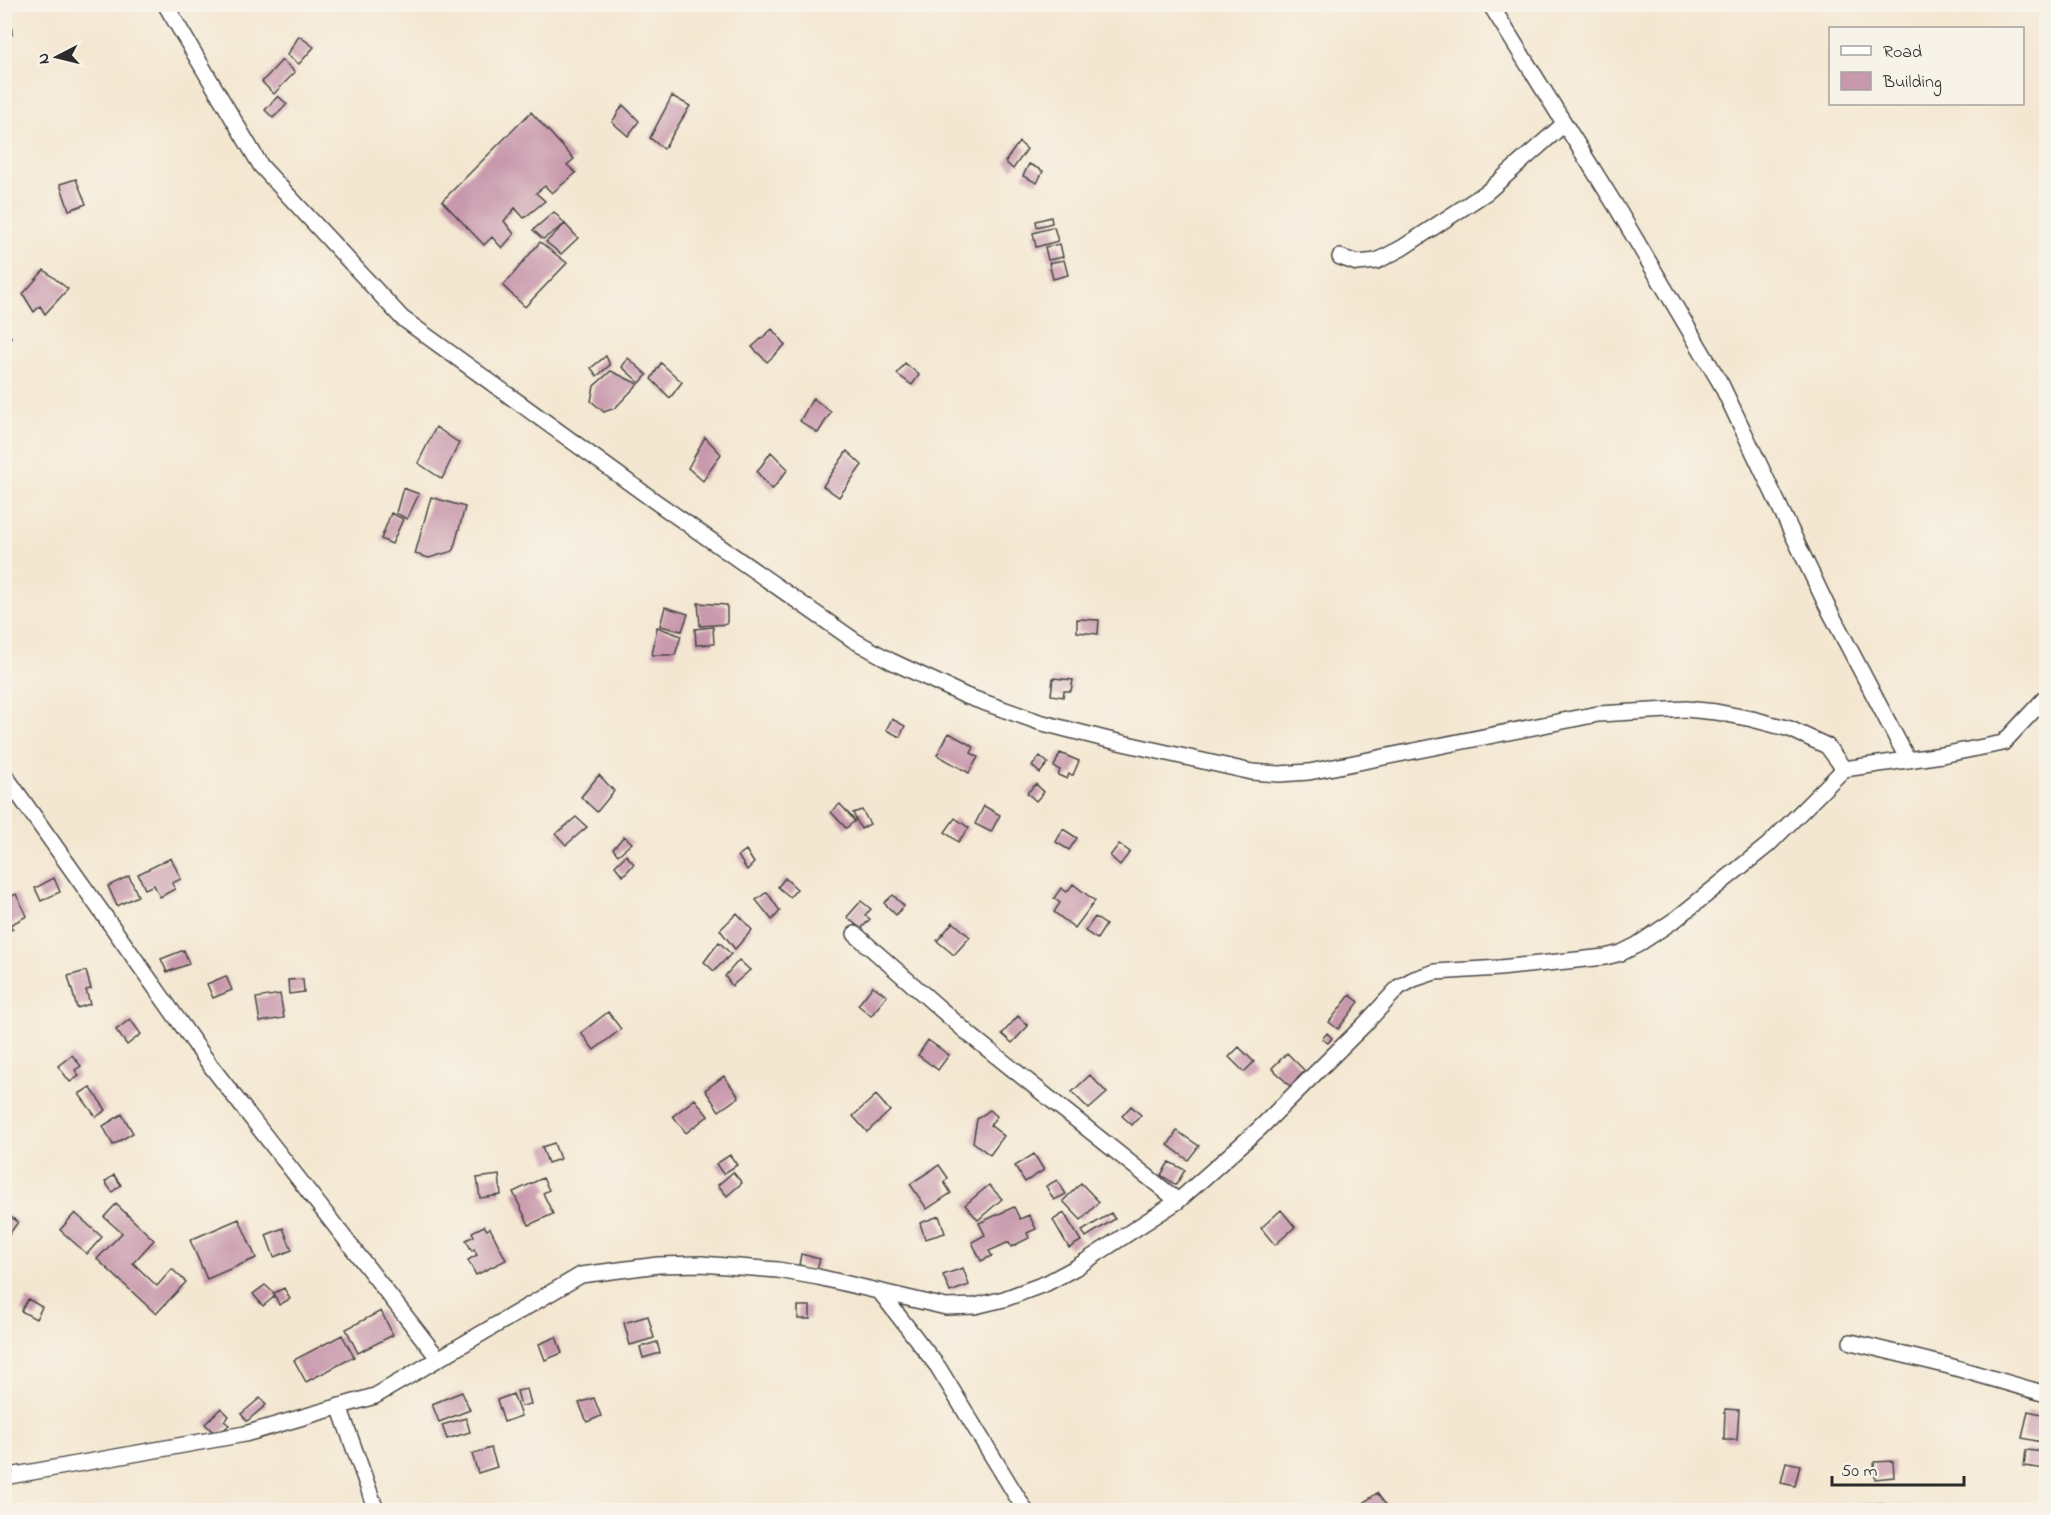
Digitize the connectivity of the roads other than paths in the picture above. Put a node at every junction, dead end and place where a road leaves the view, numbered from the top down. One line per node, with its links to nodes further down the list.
1 (165, 4): 7 (street)
2 (1490, 4): 3 (street)
3 (1564, 124): 4 (street); 6 (street)
4 (1340, 257)
5 (2046, 697): 6 (street)
6 (1908, 760): 7 (street)
7 (1844, 769): 10 (street)
8 (4, 774): 13 (street)
9 (855, 934): 10 (street)
10 (1178, 1201): 11 (street)
11 (880, 1292): 13 (street); 18 (street)
12 (1851, 1342): 14 (street)
13 (438, 1358): 15 (street)
14 (2046, 1394)
15 (339, 1406): 16 (street); 17 (street)
16 (4, 1477)
17 (376, 1510)
18 (1025, 1510)

